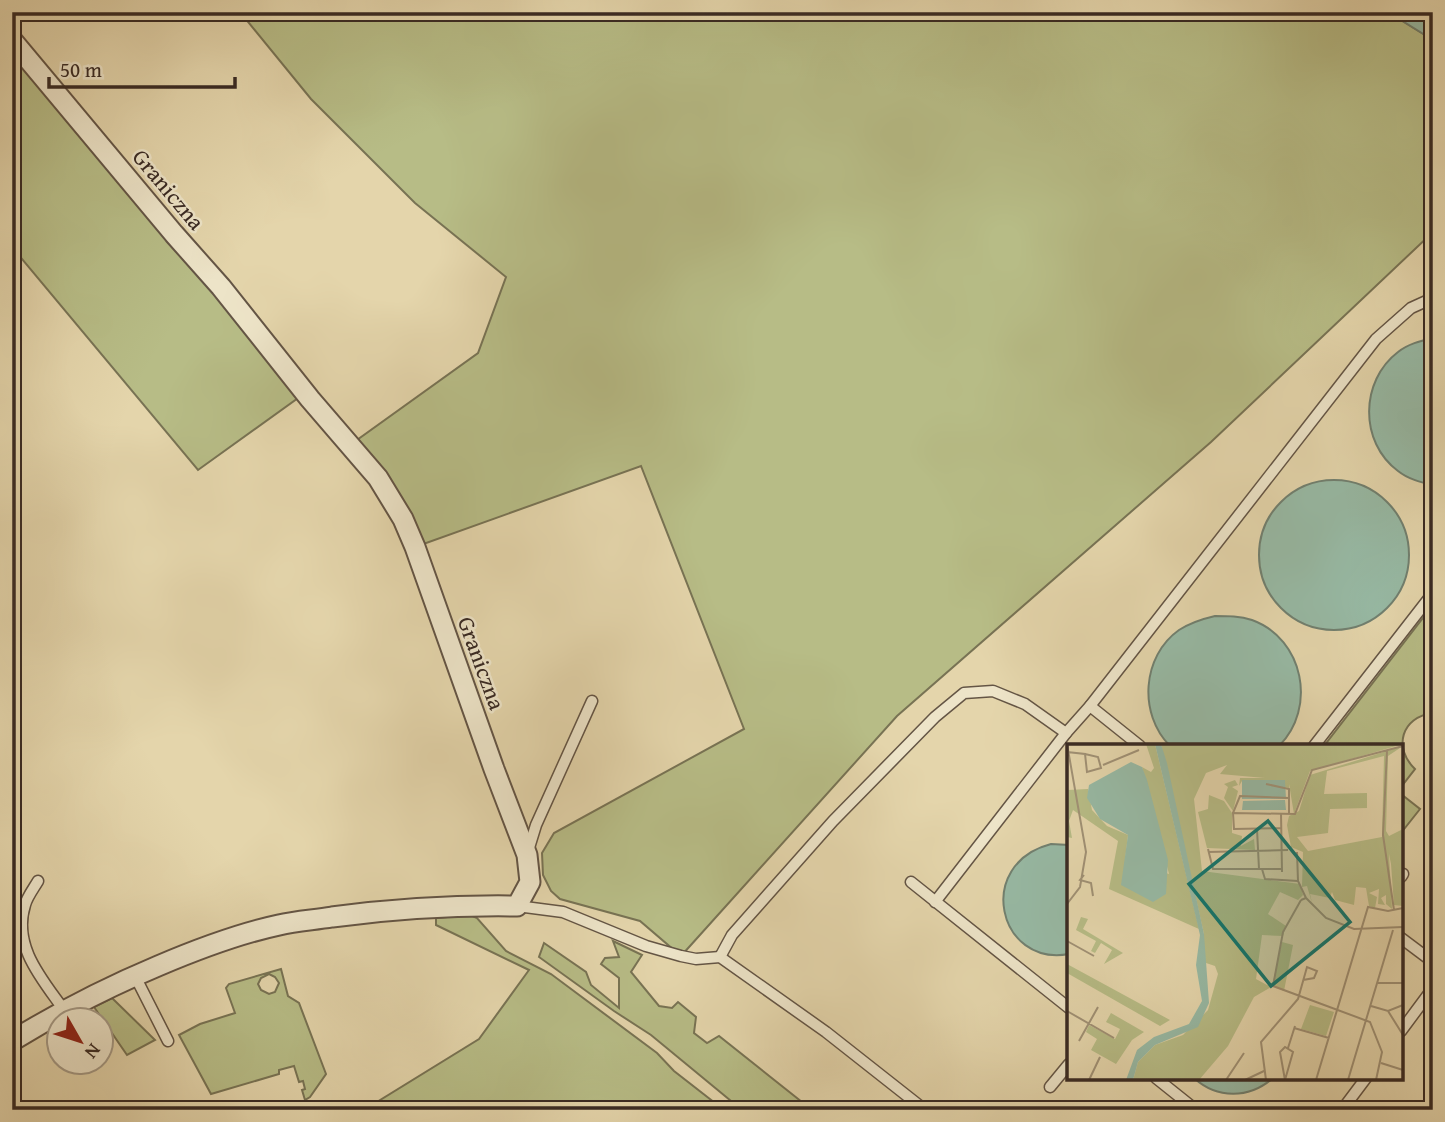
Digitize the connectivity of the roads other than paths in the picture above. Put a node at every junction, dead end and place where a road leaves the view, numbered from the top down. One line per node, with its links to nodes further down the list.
1 (12, 40): 9 (street, Graniczna)
2 (1433, 298): 5 (lane)
3 (1433, 593): 8 (lane)
4 (592, 701): 9 (lane)
5 (1090, 706): 6 (lane); 7 (lane)
6 (1066, 733): 12 (lane); 15 (lane)
7 (1138, 744)
8 (1316, 744)
9 (527, 855): 13 (street, Graniczna)
10 (38, 881): 19 (lane)
11 (912, 882): 12 (lane)
12 (935, 902): 21 (lane)
13 (517, 906): 15 (lane); 17 (street)
14 (1403, 940): 16 (lane)
15 (720, 957): 31 (lane)
16 (1433, 962)
17 (135, 976): 20 (street); 25 (lane)
18 (1433, 988): 23 (lane)
19 (61, 1006)
20 (72, 1006)
21 (1067, 1006)
22 (46, 1021): 24 (street)
23 (1403, 1028)
24 (12, 1041)
25 (168, 1041)
26 (1067, 1066): 29 (lane)
27 (1158, 1080): 30 (lane)
28 (1364, 1080): 32 (lane)
29 (1050, 1087)
30 (1193, 1109)
31 (925, 1110)
32 (1342, 1110)

